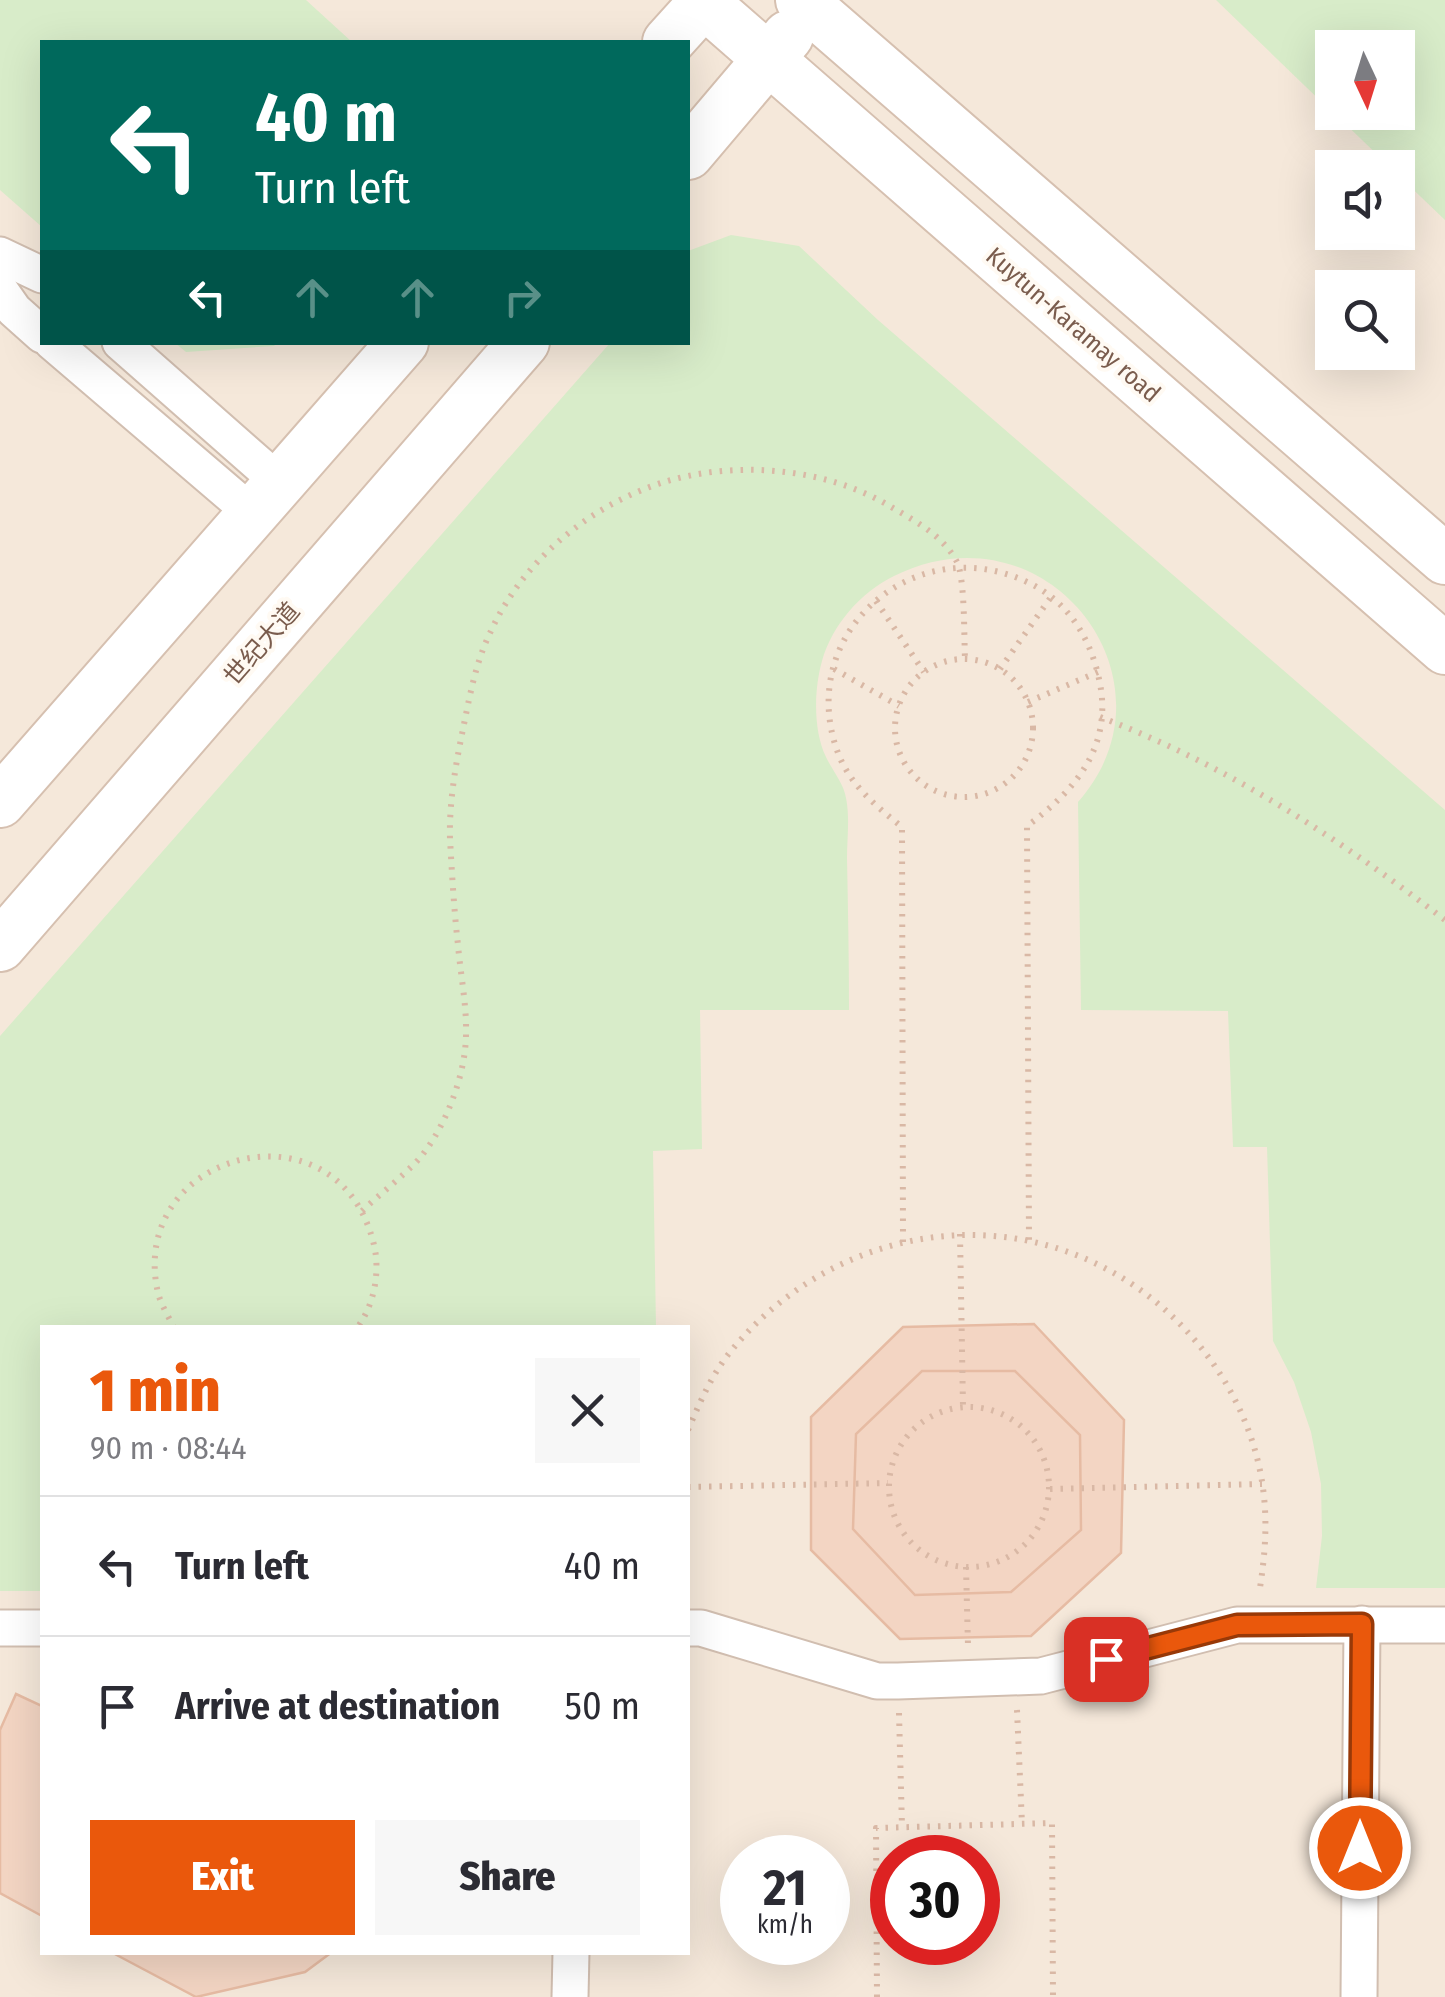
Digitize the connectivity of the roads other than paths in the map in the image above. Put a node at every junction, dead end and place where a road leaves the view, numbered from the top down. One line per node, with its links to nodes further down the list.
1 (704, 1): 3 (main road); 4 (main road, Kuytun-Karamay road)
2 (810, 3): 4 (main road); 15 (main road)
3 (670, 40)
4 (769, 60): 5 (main road); 16 (main road, Kuytun-Karamay road)
5 (690, 152)
6 (0, 255): 7 (street)
7 (40, 274)
8 (0, 290): 9 (street)
9 (40, 333)
10 (56, 345): 14 (street)
11 (123, 345): 14 (street)
12 (399, 345): 14 (main road)
13 (521, 345): 18 (main road, 世纪大道)
14 (266, 497): 17 (main road)
15 (1445, 559)
16 (1445, 649)
17 (0, 802)
18 (0, 946)
19 (1362, 1624): 20 (street); 23 (street); 26 (street)
20 (1445, 1625)
21 (0, 1628): 22 (street)
22 (40, 1628)
23 (690, 1628)
24 (570, 1955): 25 (street)
25 (570, 1997)
26 (1359, 1997)

